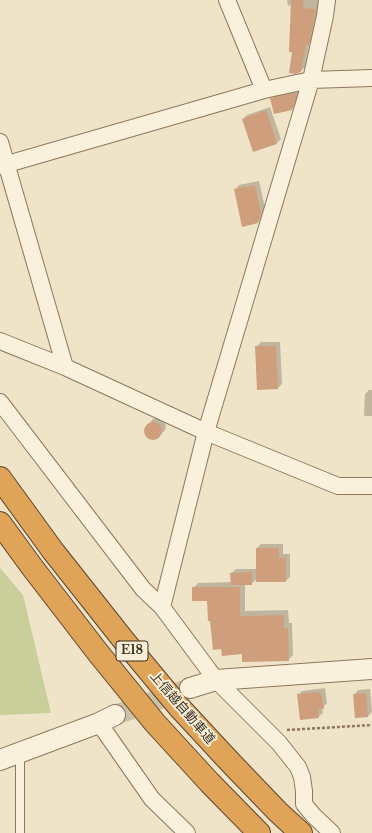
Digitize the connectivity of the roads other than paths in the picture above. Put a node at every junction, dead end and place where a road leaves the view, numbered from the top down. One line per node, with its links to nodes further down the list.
1 (227, 0): 5 (street)
2 (327, 0): 4 (street)
3 (372, 78): 4 (street)
4 (311, 80): 5 (street); 11 (street)
5 (264, 90): 7 (street)
6 (0, 142): 7 (street)
7 (3, 165): 9 (street)
8 (0, 341): 9 (street)
9 (65, 367): 11 (street)
10 (0, 402): 15 (street)
11 (206, 432): 13 (street); 15 (street)
12 (0, 478): 25 (highway, 上信越自動車道 / E18)
13 (372, 486)
14 (0, 522): 24 (highway, E18)
15 (162, 607): 17 (street)
16 (372, 670): 17 (street)
17 (216, 680): 18 (street); 26 (street)
18 (190, 688)
19 (107, 719): 20 (street); 23 (street)
20 (20, 753): 21 (street); 22 (lane)
21 (0, 760)
22 (20, 833)
23 (187, 833)
24 (259, 833)
25 (301, 833)
26 (332, 833)

